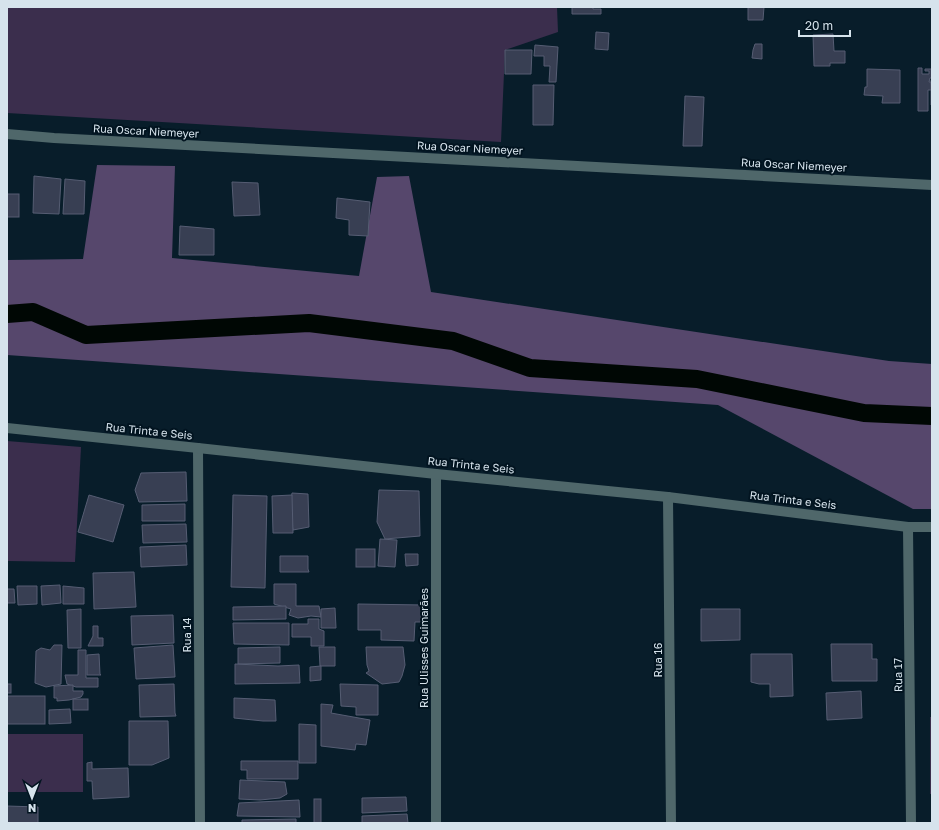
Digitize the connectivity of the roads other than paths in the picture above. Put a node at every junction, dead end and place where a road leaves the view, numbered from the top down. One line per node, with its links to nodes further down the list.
1 (7, 134): 2 (street, Rua Oscar Niemeyer)
2 (932, 185)
3 (7, 428): 4 (street, Rua Trinta e Seis)
4 (198, 448): 5 (street, Rua Trinta e Seis); 9 (street, Rua 14)
5 (436, 474): 6 (street, Rua Trinta e Seis); 10 (street, Rua Ulisses Guimarães)
6 (668, 497): 7 (street, Rua Trinta e Seis); 11 (street, Rua 16)
7 (908, 527): 8 (street, Rua Trinta e Seis); 12 (street, Rua 17)
8 (932, 527)
9 (200, 823)
10 (436, 823)
11 (671, 823)
12 (911, 823)

